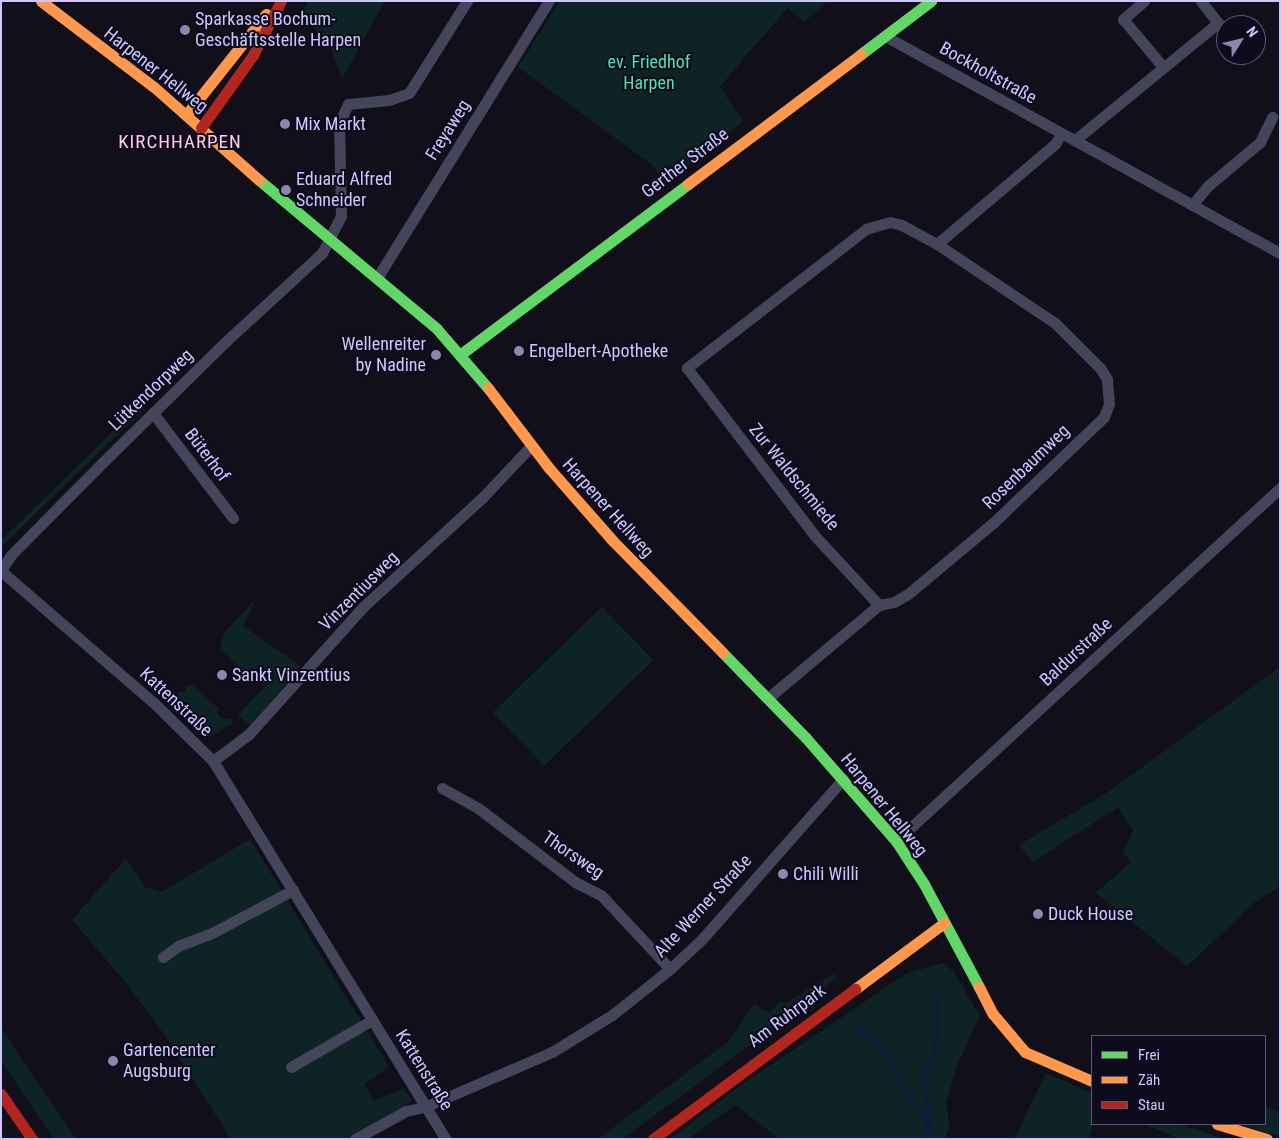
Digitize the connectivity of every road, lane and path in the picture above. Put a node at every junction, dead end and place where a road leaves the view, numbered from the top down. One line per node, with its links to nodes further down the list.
1 (41, 1): 10 (main road, Harpener Hellweg)
2 (279, 1): 10 (main road); 12 (main road)
3 (467, 1): 16 (street, Lütkendorpweg)
4 (549, 1): 19 (street, Freyaweg)
5 (931, 1): 8 (main road, Gerther Straße)
6 (1144, 1): 9 (street)
7 (1200, 1): 9 (street)
8 (885, 36): 13 (street, Bockholtstraße); 20 (main road, Gerther Straße)
9 (1163, 68): 14 (street)
10 (186, 115): 12 (main road, Harpener Hellweg)
11 (1272, 117): 15 (street)
12 (201, 128): 16 (main road, Harpener Hellweg)
13 (1061, 134): 14 (street, Bockholtstraße); 17 (street)
14 (1075, 140): 15 (street, Bockholtstraße)
15 (1192, 205): 18 (street, Bockholtstraße)
16 (330, 241): 19 (main road, Harpener Hellweg); 22 (street, Lütkendorpweg)
17 (937, 244): 21 (street, Rosenbaumweg); 27 (street, Rosenbaumweg)
18 (1280, 253)
19 (377, 278): 20 (main road, Harpener Hellweg)
20 (461, 354): 23 (main road, Harpener Hellweg)
21 (687, 368): 27 (street, Zur Waldschmiede)
22 (153, 413): 25 (street, Büterhof); 26 (street, Lütkendorpweg)
23 (532, 446): 28 (main road, Harpener Hellweg); 29 (street, Vinzentiusweg)
24 (1280, 488): 32 (street, Baldurstraße)
25 (232, 518)
26 (1, 570): 29 (street, Kattenstraße)
27 (879, 604): 28 (street, Rosenbaumweg)
28 (768, 698): 30 (main road, Harpener Hellweg)
29 (213, 761): 33 (street, Kattenstraße)
30 (843, 779): 32 (main road, Harpener Hellweg); 36 (street, Alte Werner Straße)
31 (442, 788): 36 (street, Thorsweg)
32 (896, 841): 34 (main road, Harpener Hellweg)
33 (293, 890): 35 (street); 37 (street, Kattenstraße)
34 (944, 923): 39 (main road, Harpener Hellweg); 46 (main road, Am Ruhrpark)
35 (163, 957)
36 (670, 969): 41 (street, Alte Werner Straße)
37 (372, 1020): 38 (street, Kattenstraße); 41 (street, Kattenstraße)
38 (291, 1067)
39 (1091, 1081)
40 (1, 1094): 43 (main road)
41 (427, 1106): 44 (street, Alte Werner Straße); 45 (street, Kattenstraße)
42 (1220, 1125): 47 (main road)
43 (32, 1139)
44 (355, 1139)
45 (446, 1139)
46 (653, 1139)
47 (1267, 1139)

